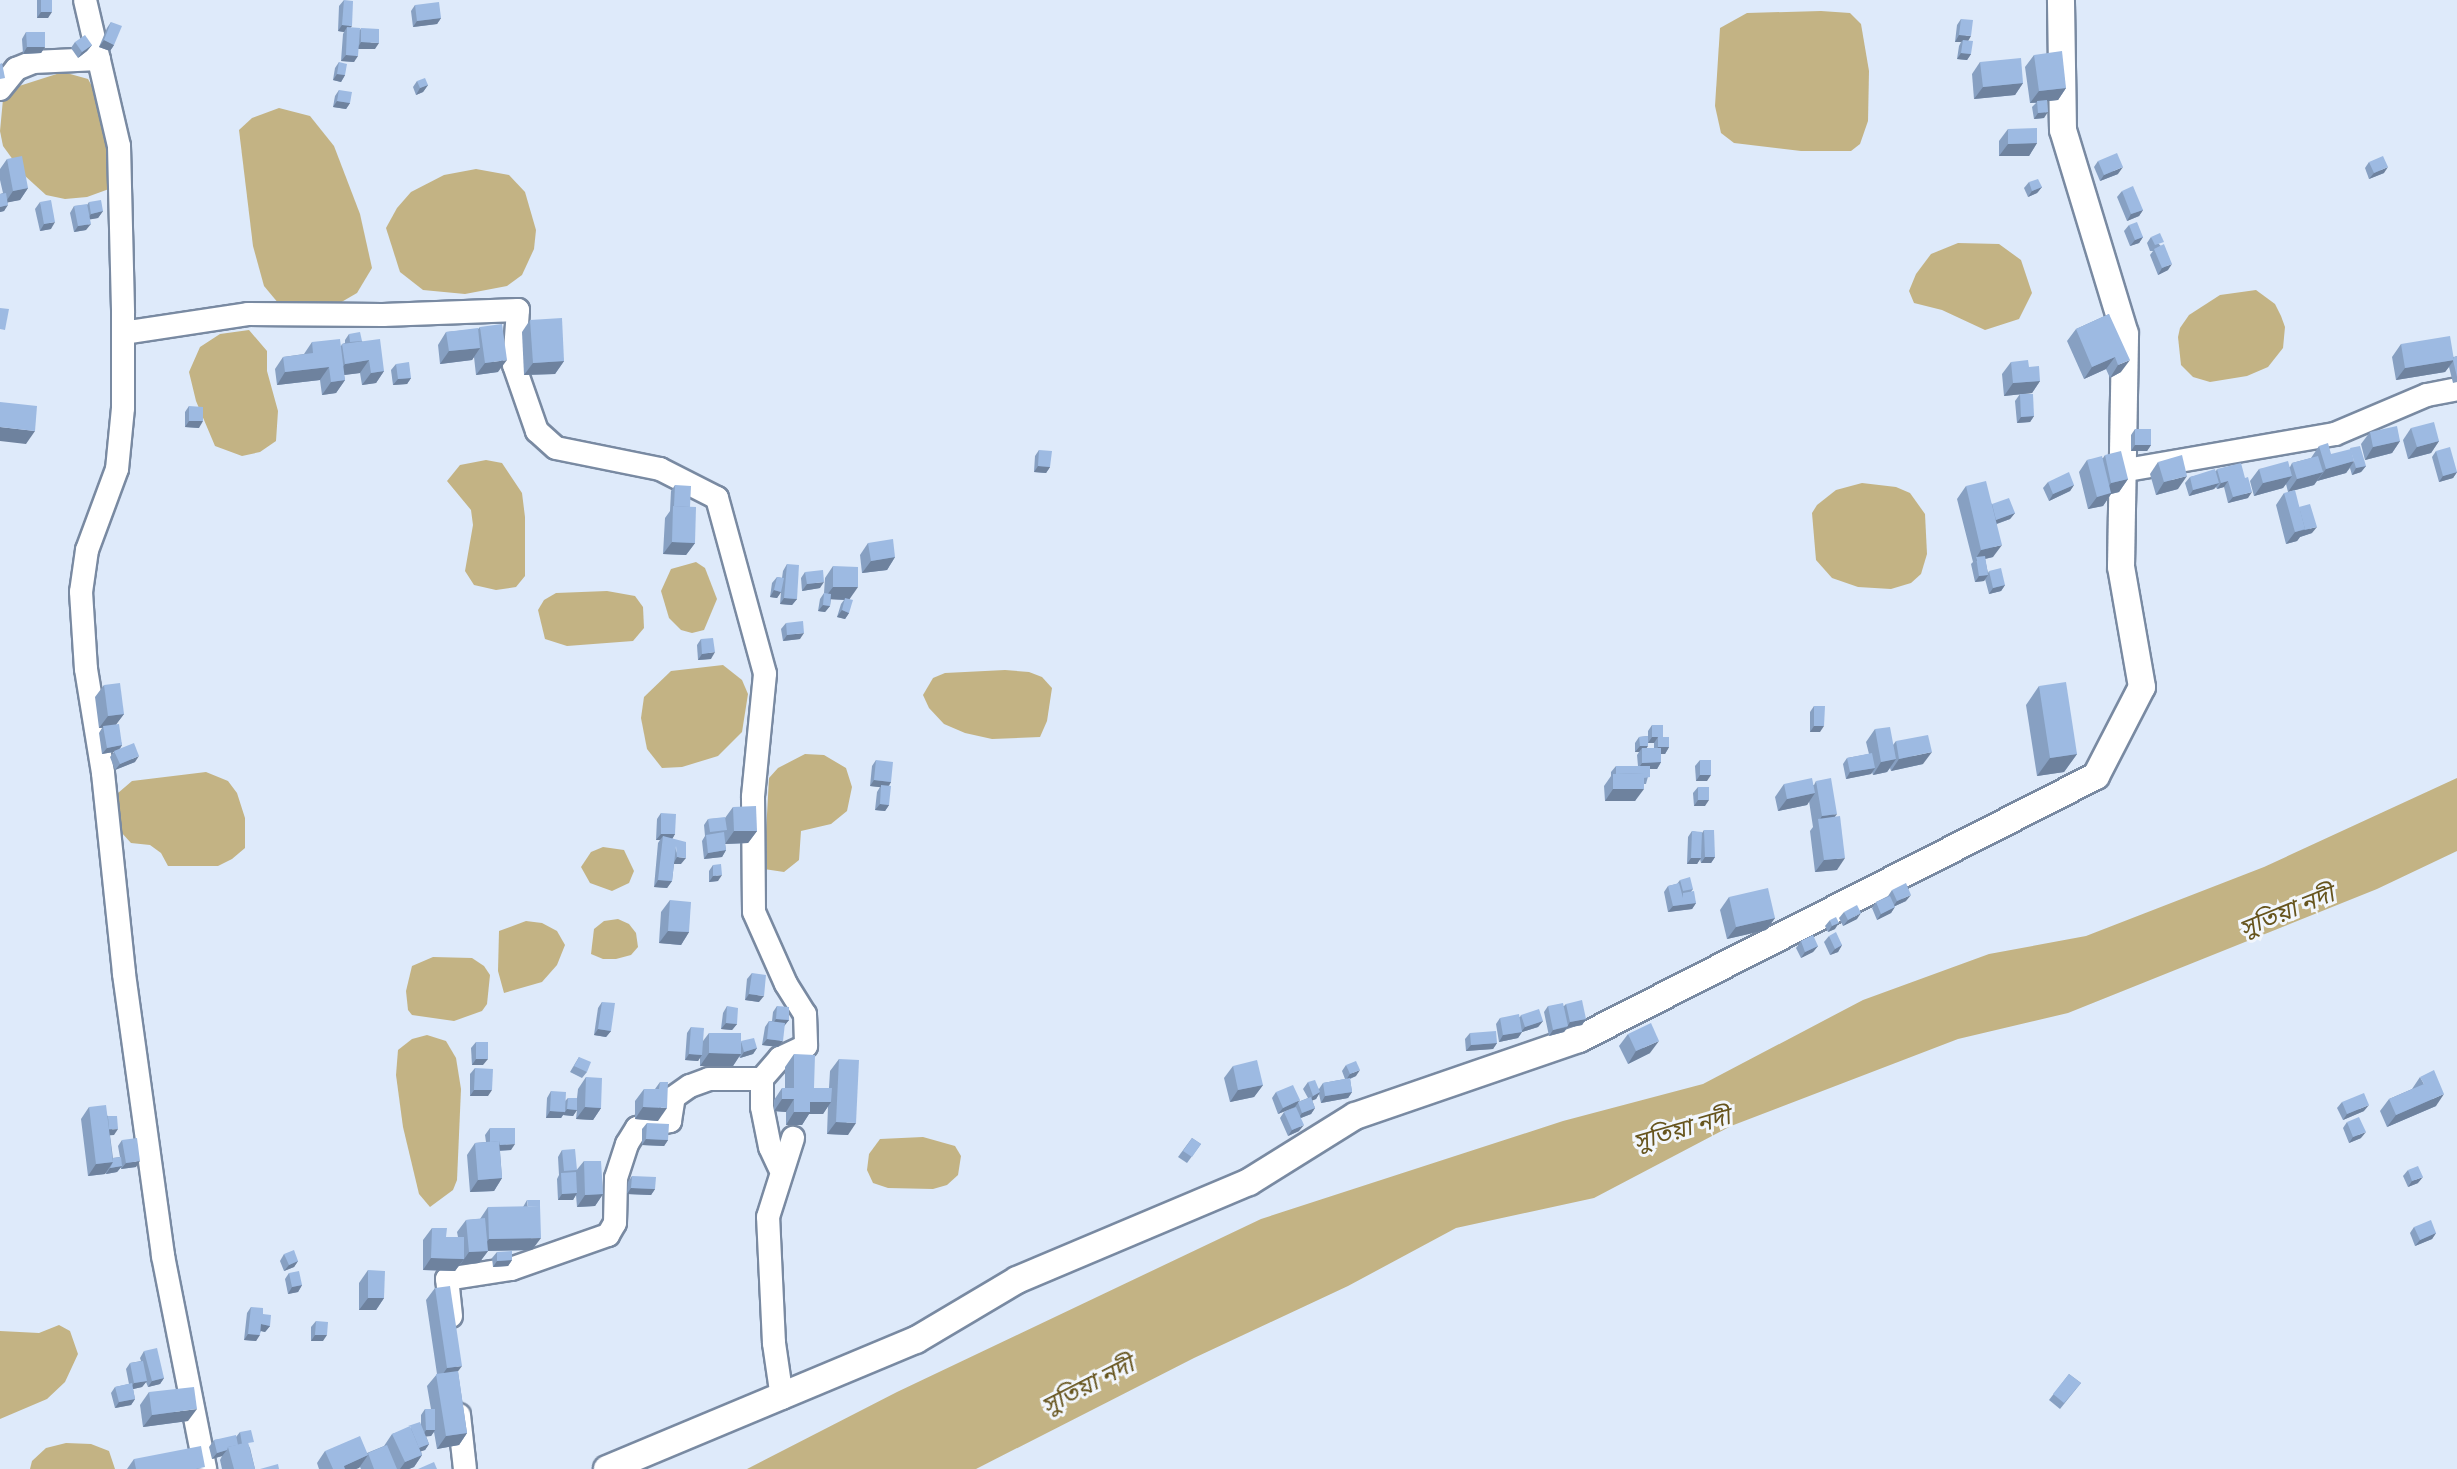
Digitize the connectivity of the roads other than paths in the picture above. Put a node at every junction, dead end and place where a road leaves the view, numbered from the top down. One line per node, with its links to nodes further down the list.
1 (85, 0): 3 (street)
2 (2061, 0): 7 (street)
3 (99, 59): 4 (street); 5 (street)
4 (0, 89)
5 (123, 333): 8 (street); 14 (street)
6 (2457, 389): 7 (street)
7 (2121, 471): 13 (street)
8 (762, 1079): 10 (street); 11 (street)
9 (793, 1138): 10 (street)
10 (780, 1168): 13 (street)
11 (453, 1341)
12 (457, 1387): 15 (street)
13 (782, 1398): 16 (street)
14 (205, 1469)
15 (465, 1469)
16 (607, 1469)

